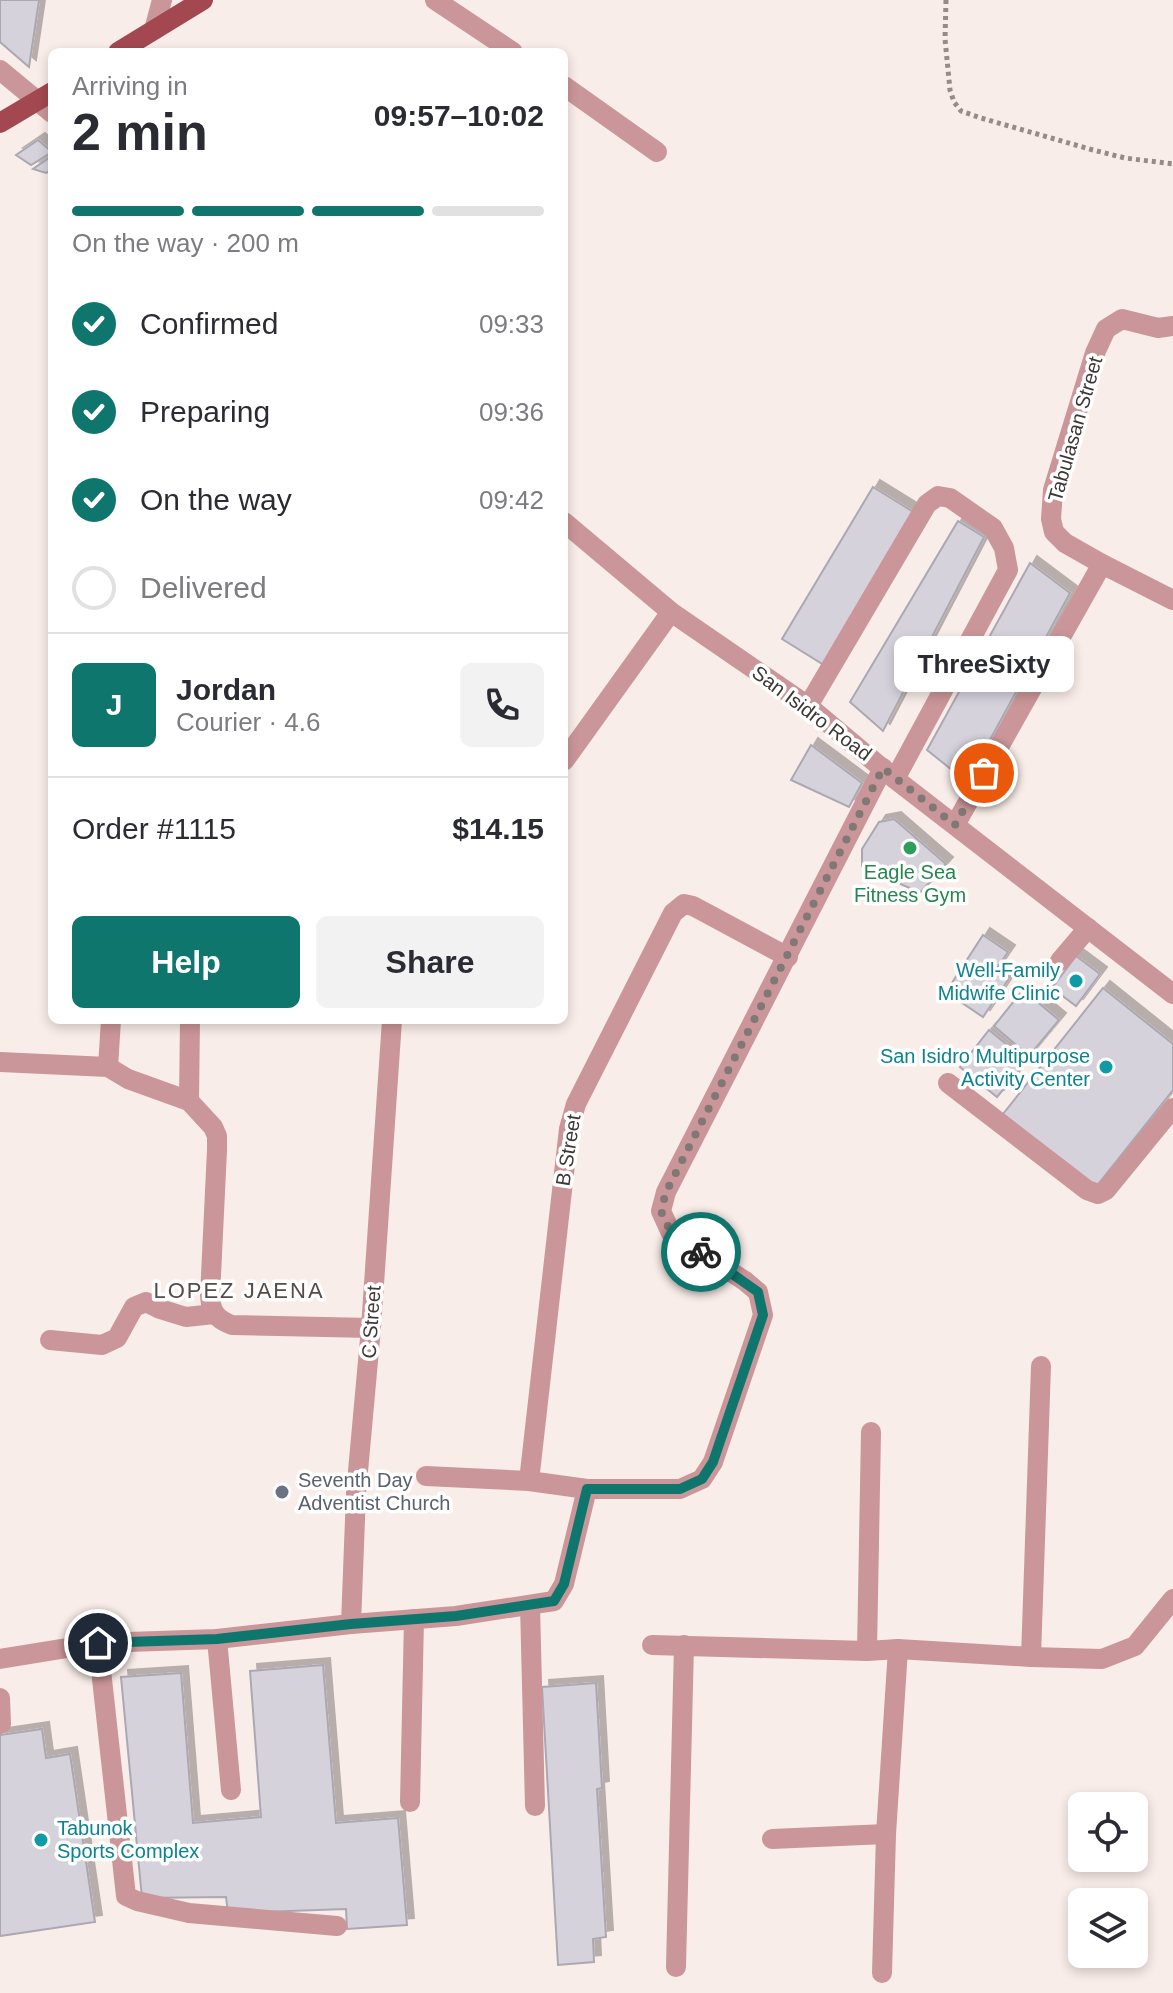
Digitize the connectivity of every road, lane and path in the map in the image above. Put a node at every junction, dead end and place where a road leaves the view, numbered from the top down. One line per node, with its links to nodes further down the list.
1 (162, 0): 5 (street)
2 (203, 0): 5 (main road)
3 (435, 0): 7 (street)
4 (946, 0): 13 (path)
5 (154, 30): 6 (main road)
6 (125, 48)
7 (507, 48)
8 (0, 70): 10 (street)
9 (568, 89): 12 (street)
10 (47, 102): 11 (main road)
11 (0, 123)
12 (657, 152)
13 (1173, 164)
14 (1173, 326): 16 (street, Tabulasan Street)
15 (568, 525): 18 (street, San Isidro Road)
16 (1102, 564): 17 (street); 22 (street)
17 (1173, 600)
18 (671, 612): 19 (street, San Isidro Road); 20 (street)
19 (808, 706): 21 (street, San Isidro Road); 21 (street)
20 (568, 755)
21 (889, 773): 22 (street, San Isidro Road); 24 (street)
22 (955, 825): 23 (street, San Isidro Road)
23 (1088, 928): 25 (street); 26 (street, San Isidro Road)
24 (788, 957): 41 (street, B Street); 42 (street)
25 (1060, 961)
26 (1173, 994)
27 (111, 1024): 31 (street)
28 (190, 1024): 33 (street)
29 (392, 1024): 36 (street, C Street)
30 (0, 1062): 31 (street)
31 (108, 1067): 33 (street)
32 (948, 1083): 34 (street)
33 (189, 1101): 35 (street)
34 (1173, 1108)
35 (214, 1314): 36 (street); 37 (street)
36 (371, 1328): 46 (street, C Street)
37 (50, 1340)
38 (1041, 1366): 53 (street)
39 (871, 1432): 52 (street)
40 (426, 1476): 41 (street)
41 (529, 1481): 42 (street)
42 (587, 1489): 44 (street)
43 (1173, 1599): 53 (street)
44 (530, 1605): 45 (street); 59 (street)
45 (414, 1619): 46 (street); 58 (street)
46 (351, 1624): 47 (street)
47 (217, 1639): 48 (street); 57 (street)
48 (98, 1643): 54 (street); 62 (street)
49 (652, 1645): 50 (street)
50 (684, 1645): 52 (street); 63 (street)
51 (898, 1649): 52 (street); 53 (street); 60 (street)
52 (867, 1651)
53 (1031, 1657)
54 (0, 1659)
55 (0, 1698): 56 (street)
56 (1, 1724)
57 (231, 1790)
58 (410, 1802)
59 (535, 1806)
60 (886, 1834): 61 (street); 64 (street)
61 (772, 1839)
62 (337, 1926)
63 (676, 1967)
64 (882, 1973)

